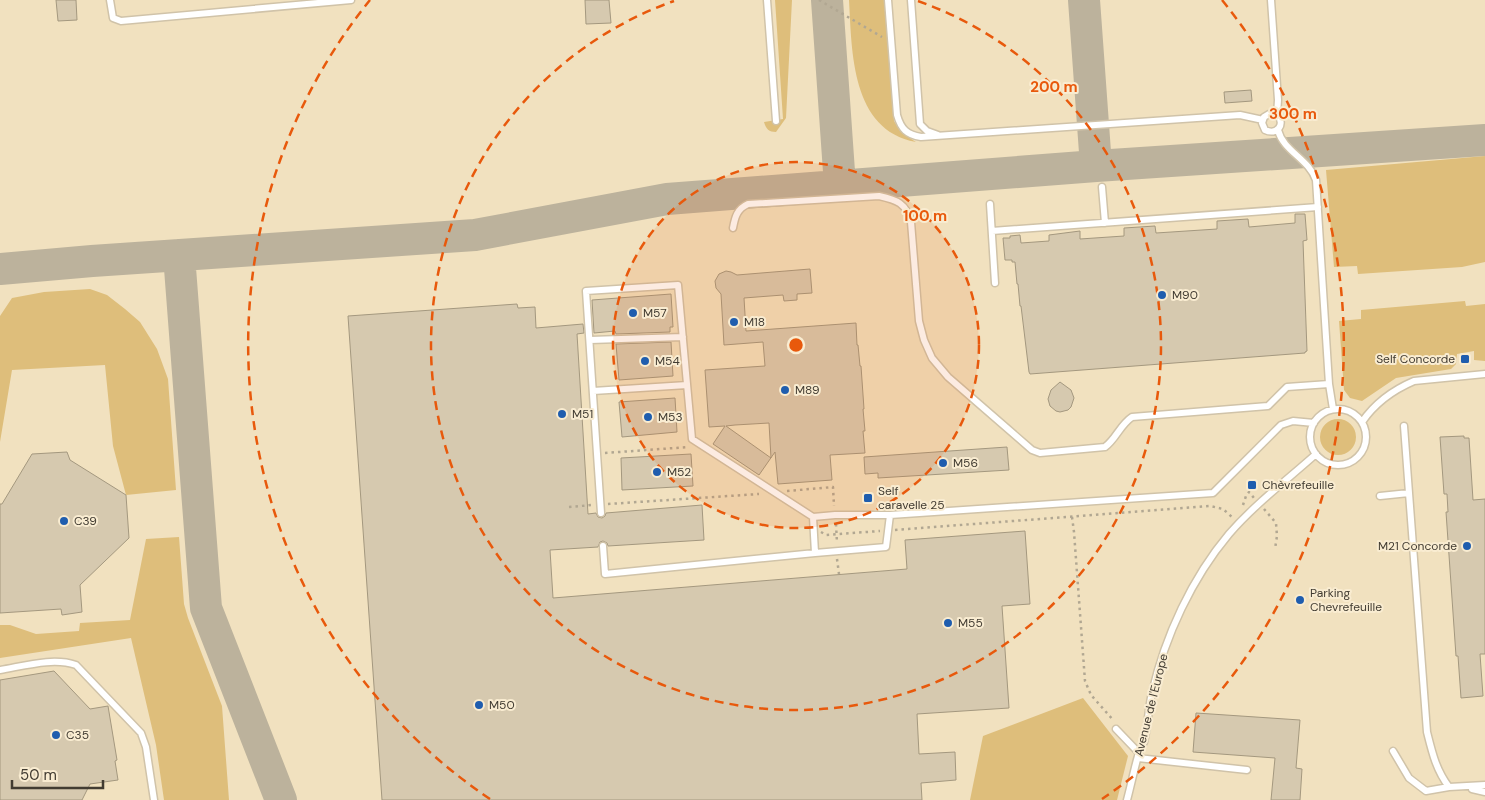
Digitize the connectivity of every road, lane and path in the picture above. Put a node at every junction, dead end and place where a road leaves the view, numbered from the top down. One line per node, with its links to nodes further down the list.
1 (110, 0): 2 (lane)
2 (352, 0)
3 (767, 0): 11 (lane)
4 (819, 0): 8 (path)
5 (888, 0): 8 (lane)
6 (911, 0): 13 (lane)
7 (1271, 0): 9 (lane)
8 (892, 43): 13 (lane)
9 (1277, 115): 10 (lane); 12 (lane)
10 (1263, 120): 12 (lane); 13 (lane)
11 (776, 121)
12 (1278, 130): 16 (lane)
13 (942, 136)
14 (1102, 187): 17 (lane)
15 (990, 204): 19 (lane)
16 (1318, 208): 17 (lane); 24 (lane)
17 (1105, 223): 19 (lane)
18 (733, 228): 24 (lane)
19 (992, 231): 20 (lane)
20 (995, 283)
21 (683, 337): 22 (lane); 22 (lane); 25 (lane)
22 (590, 340): 26 (lane)
23 (1485, 374): 28 (lane)
24 (1329, 384): 27 (lane)
25 (687, 385): 26 (lane); 35 (lane)
26 (593, 391): 32 (lane)
27 (1333, 409): 28 (lane); 29 (lane)
28 (1362, 422): 33 (lane)
29 (1314, 423): 33 (lane); 42 (lane)
30 (1404, 426): 37 (lane)
31 (693, 447): 32 (path)
32 (597, 454): 40 (lane)
33 (1316, 454): 39 (lane, Avenue de l'Europe)
34 (753, 488): 35 (path)
35 (774, 492): 41 (path); 43 (lane)
36 (1249, 492): 39 (path)
37 (1409, 493): 38 (lane); 57 (lane)
38 (1380, 496)
39 (1259, 503): 47 (path); 52 (lane, Avenue de l'Europe)
40 (600, 513)
41 (835, 515): 42 (lane); 43 (lane); 45 (path)
42 (890, 515): 48 (lane)
43 (814, 517): 48 (lane)
44 (1072, 517): 50 (path)
45 (836, 534)
46 (603, 546): 48 (lane)
47 (1275, 549)
48 (815, 554)
49 (0, 670): 59 (lane)
50 (1116, 726): 52 (lane)
51 (1393, 751): 57 (lane)
52 (1138, 755): 53 (lane); 60 (lane, Avenue de l'Europe)
53 (1247, 770)
54 (1485, 780): 56 (lane)
55 (1485, 785): 56 (lane)
56 (1464, 786): 57 (lane); 58 (lane)
57 (1449, 787)
58 (1485, 792)
59 (154, 800)
60 (1127, 800)

